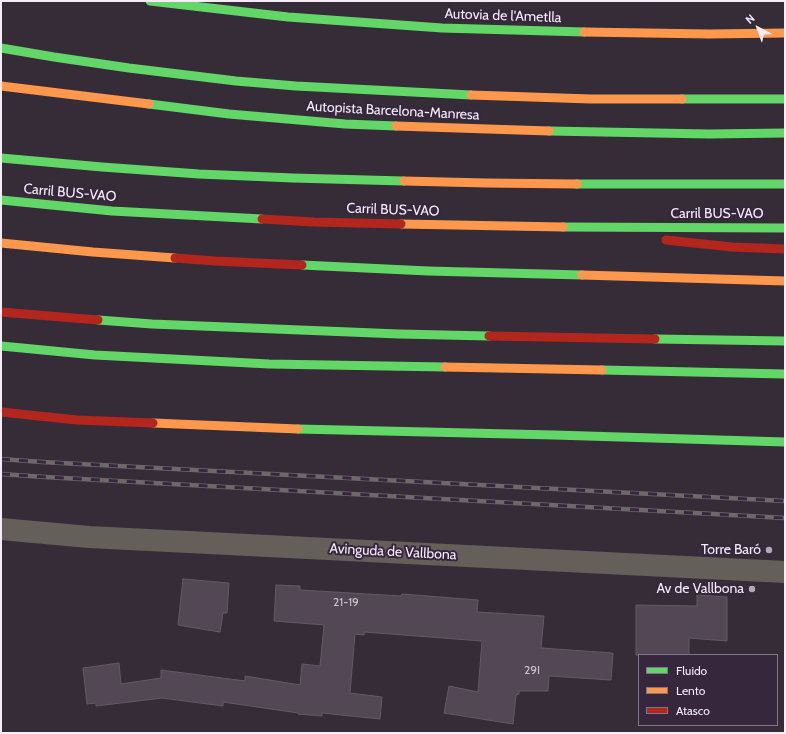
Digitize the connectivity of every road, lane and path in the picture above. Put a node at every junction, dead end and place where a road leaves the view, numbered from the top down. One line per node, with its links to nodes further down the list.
1 (150, 1): 2 (highway, Autovia de l'Ametlla)
2 (785, 33)
3 (1, 48): 5 (highway)
4 (1, 86): 6 (highway, Autopista Barcelona-Manresa)
5 (785, 99)
6 (785, 133)
7 (1, 158): 8 (highway)
8 (785, 184)
9 (1, 200): 10 (highway, Carril BUS-VAO)
10 (554, 227): 11 (highway, Carril BUS-VAO); 12 (highway)
11 (785, 228)
12 (639, 236)
13 (654, 238): 15 (highway)
14 (1, 243): 16 (highway)
15 (785, 249)
16 (785, 281)
17 (1, 312): 18 (highway)
18 (785, 341)
19 (1, 346): 20 (highway)
20 (785, 374)
21 (1, 412): 22 (highway)
22 (785, 442)
23 (1, 529): 24 (street, Avinguda de Vallbona)
24 (785, 572)

